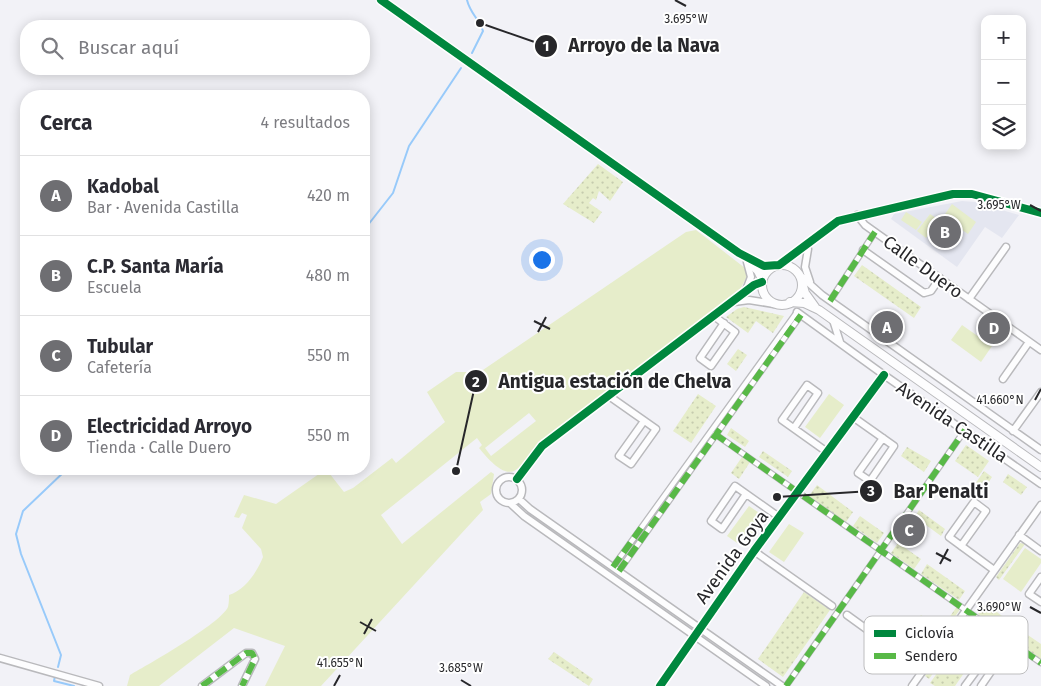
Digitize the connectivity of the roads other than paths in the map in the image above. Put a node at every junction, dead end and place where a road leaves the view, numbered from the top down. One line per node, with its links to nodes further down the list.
1 (381, 0): 9 (street)
2 (1041, 212): 3 (street)
3 (857, 215): 4 (street, Calle Duero); 5 (street)
4 (875, 232): 8 (street); 12 (street, Calle Duero)
5 (813, 240): 7 (street); 10 (street)
6 (1006, 247): 16 (street)
7 (808, 249): 11 (street); 14 (street)
8 (863, 250): 12 (street); 17 (street)
9 (741, 255): 10 (street); 13 (street); 15 (street)
10 (778, 265): 11 (street); 13 (street)
11 (801, 275): 14 (street)
12 (940, 278): 16 (street, Calle Duero)
13 (762, 281): 15 (street); 20 (street)
14 (807, 285): 17 (street, Avenida Castilla); 19 (street); 21 (street, Avenida Castilla)
15 (742, 295): 18 (street)
16 (969, 299): 27 (street, Calle Duero)
17 (830, 301): 37 (street, Avenida Castilla)
18 (733, 302): 20 (street); 23 (street)
19 (790, 302): 20 (street); 21 (street, Avenida Castilla)
20 (774, 304)
21 (819, 310): 24 (street, Avenida Castilla)
22 (799, 313): 26 (street, Avenida Castilla); 38 (street)
23 (714, 316): 25 (street); 32 (street)
24 (833, 320): 26 (street); 42 (street, Avenida Castilla)
25 (724, 324): 25 (street)
26 (840, 342): 29 (street, Avenida Castilla)
27 (1029, 342): 28 (street, Calle Duero); 30 (street)
28 (1041, 350)
29 (884, 375): 33 (street, Avenida Goya); 36 (street, Avenida Castilla)
30 (1002, 379)
31 (1041, 392): 37 (street)
32 (609, 396): 34 (street); 43 (street)
33 (853, 417): 39 (street); 41 (street, Avenida Goya)
34 (644, 421): 34 (street)
35 (794, 428): 35 (street); 41 (street)
36 (965, 430): 44 (street, Avenida Castilla); 60 (street)
37 (1013, 430): 40 (street, Avenida Castilla)
38 (712, 435): 45 (street); 46 (street)
39 (883, 438): 39 (street)
40 (1041, 450)
41 (827, 452): 46 (street, Avenida Goya)
42 (1041, 467)
43 (517, 479): 48 (street); 49 (street)
44 (1041, 484)
45 (676, 485): 50 (street); 52 (street)
46 (798, 492): 53 (street, Avenida Goya); 60 (street)
47 (746, 494): 47 (street); 53 (street)
48 (519, 499): 49 (street); 63 (street)
49 (511, 504): 74 (street)
50 (659, 504): 52 (street); 54 (street)
51 (1041, 505): 56 (street)
52 (664, 507): 55 (street)
53 (779, 517): 59 (street, Avenida Goya)
54 (644, 525): 55 (street); 58 (street)
55 (649, 528): 62 (street)
56 (1019, 535): 61 (street); 64 (street)
57 (961, 546): 57 (street); 64 (street)
58 (626, 549): 62 (street); 63 (street)
59 (754, 551): 67 (street); 72 (street, Avenida Goya)
60 (882, 551): 68 (street); 87 (street)
61 (1041, 551)
62 (631, 553): 63 (street)
63 (616, 569): 72 (street)
64 (994, 570): 68 (street)
65 (1041, 577): 66 (street)
66 (1041, 602)
67 (832, 606)
68 (966, 610): 70 (street); 71 (street)
69 (846, 615): 73 (street)
70 (962, 616)
71 (974, 616)
72 (700, 627): 74 (street, Avenida Goya); 86 (street)
73 (864, 628)
74 (694, 636): 84 (street, Avenida Goya); 85 (street)
75 (1028, 654): 77 (street)
76 (0, 658): 81 (street)
77 (1041, 663)
78 (920, 674): 88 (street)
79 (974, 674): 89 (street)
80 (989, 674): 90 (street)
81 (98, 686)
82 (202, 686): 83 (street)
83 (242, 686)
84 (660, 686)
85 (766, 686)
86 (782, 686)
87 (786, 686)
88 (912, 686)
89 (965, 686)
90 (981, 686)

